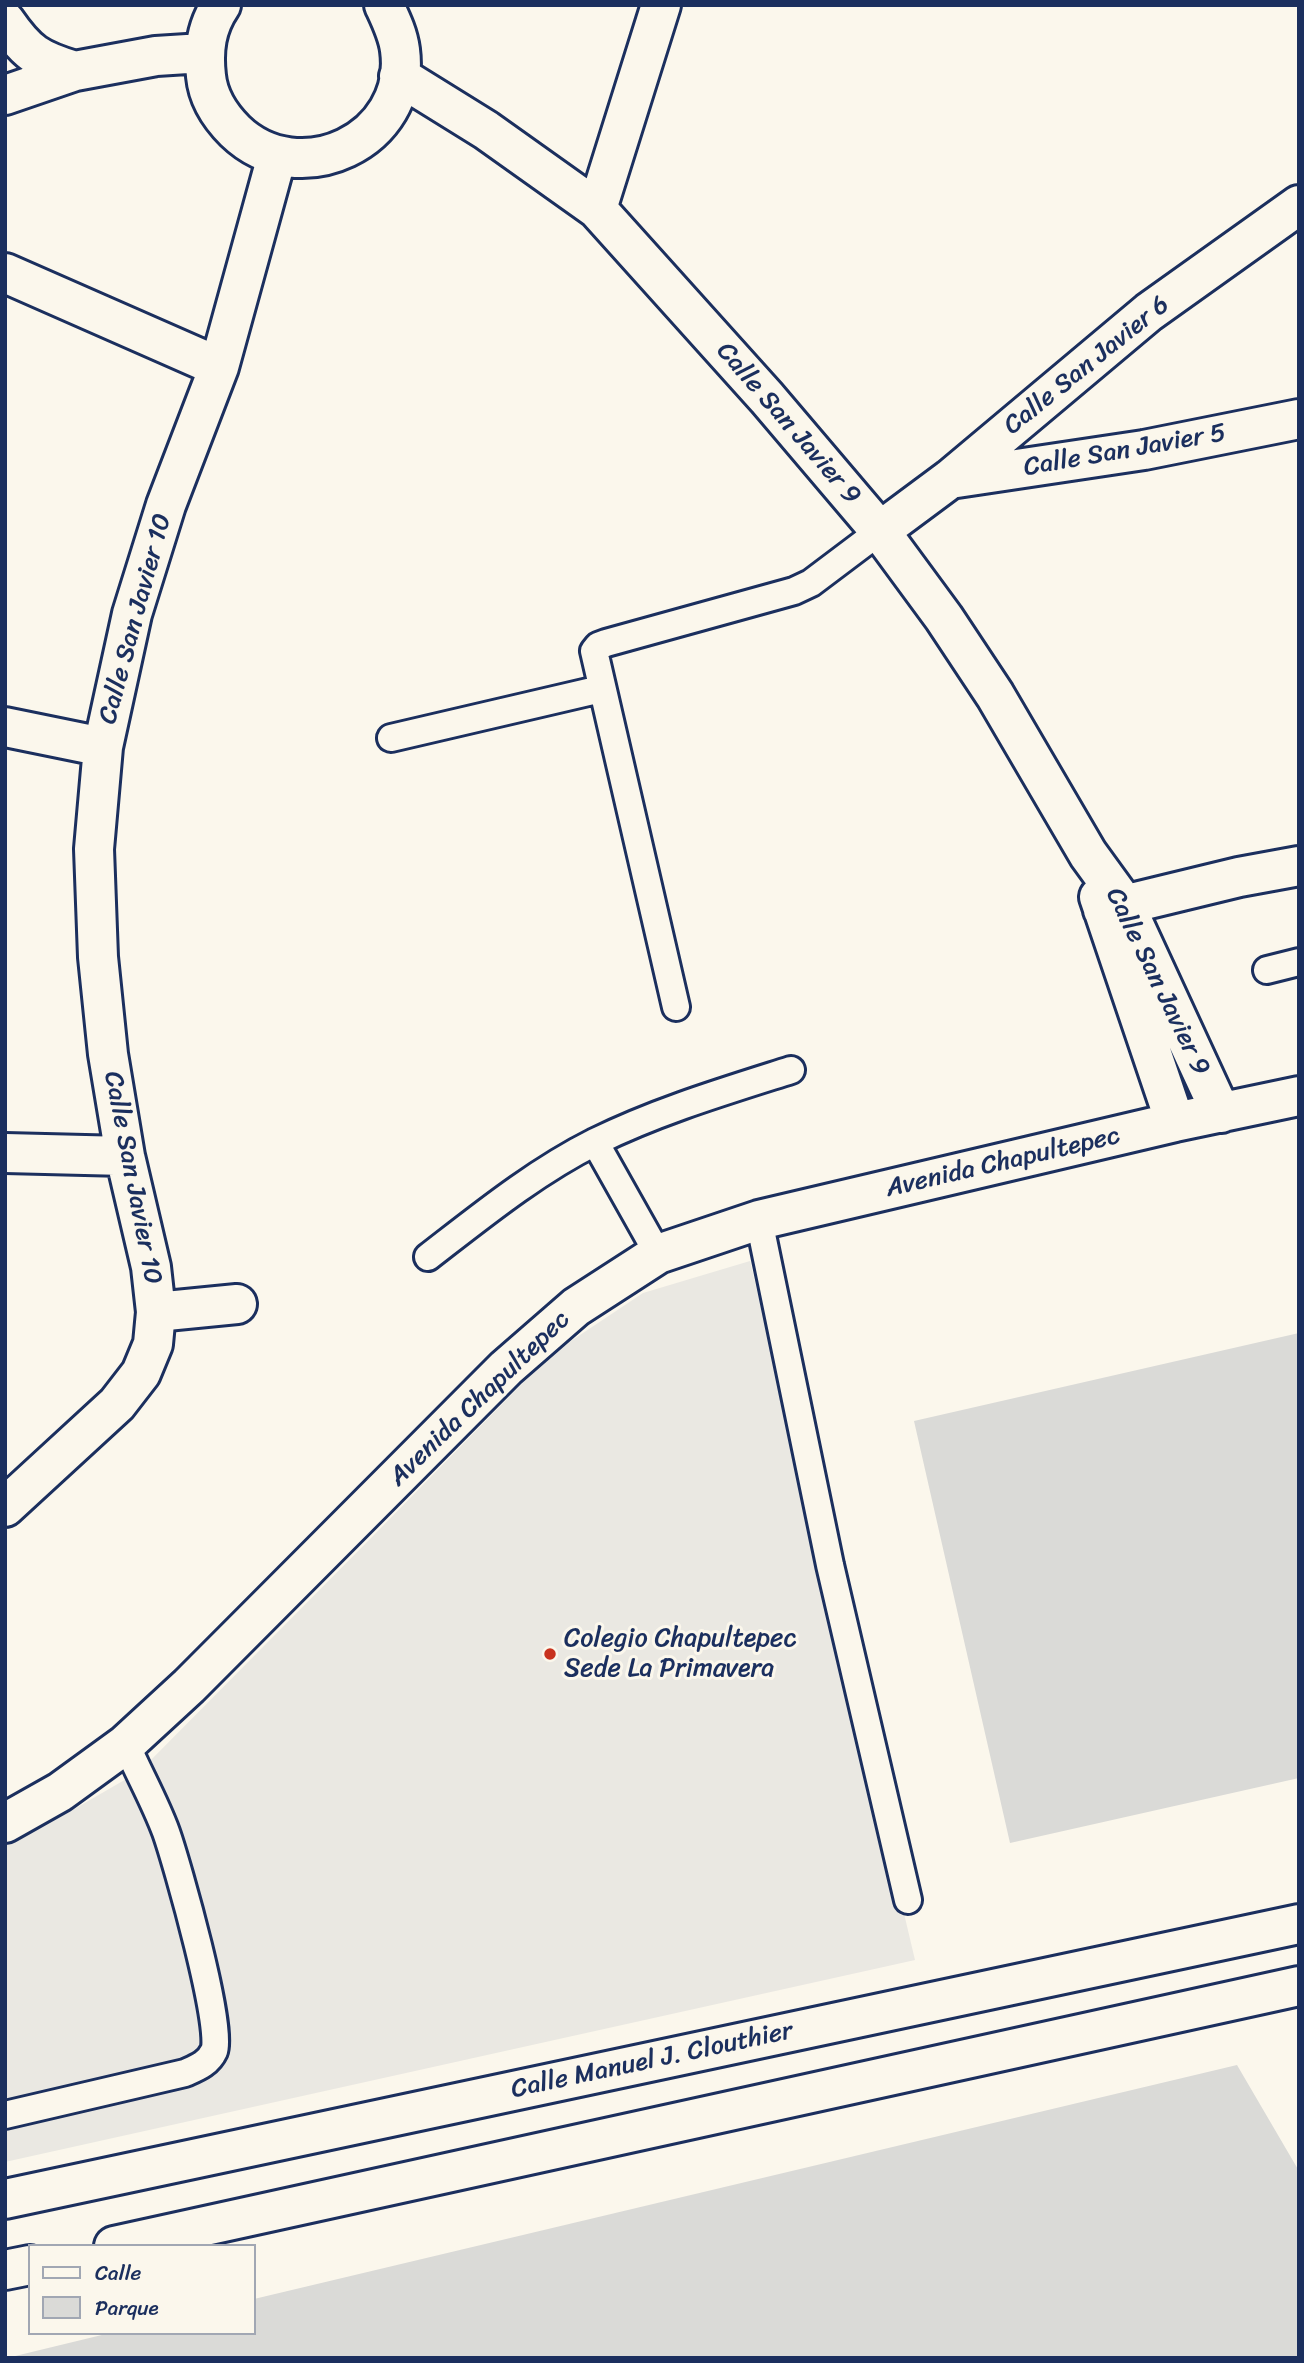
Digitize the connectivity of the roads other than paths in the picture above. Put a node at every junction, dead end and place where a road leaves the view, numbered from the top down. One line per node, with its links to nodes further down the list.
1 (221, 5): 5 (street)
2 (384, 5): 7 (street)
3 (661, 5): 11 (street)
4 (5, 21): 6 (street)
5 (203, 53): 6 (street); 9 (street)
6 (75, 71): 8 (street)
7 (400, 76): 9 (street); 11 (street, Calle San Javier 9)
8 (5, 95)
9 (277, 156): 13 (street, Calle San Javier 10)
10 (1299, 205): 15 (street, Calle San Javier 6)
11 (597, 209): 16 (street, Calle San Javier 9)
12 (5, 273): 13 (street)
13 (219, 367): 20 (street, Calle San Javier 10)
14 (1299, 419): 15 (street, Calle San Javier 5)
15 (950, 480): 16 (street, Calle San Javier 6)
16 (880, 531): 17 (lane); 22 (street, Calle San Javier 9)
17 (601, 689): 19 (lane); 25 (lane)
18 (5, 727): 20 (street)
19 (391, 738)
20 (103, 747): 32 (street, Calle San Javier 10)
21 (1299, 866): 22 (street)
22 (1114, 908): 28 (street, Calle San Javier 9); 29 (street, Calle San Javier 9)
23 (1299, 962): 24 (lane)
24 (1267, 970)
25 (676, 1007)
26 (792, 1070): 30 (lane)
27 (1299, 1096): 28 (street, Avenida Chapultepec)
28 (1221, 1113): 29 (street, Avenida Chapultepec)
29 (1175, 1122): 33 (street, Avenida Chapultepec)
30 (595, 1142): 34 (lane); 35 (lane)
31 (5, 1153): 32 (street)
32 (125, 1156): 37 (street, Calle San Javier 10)
33 (759, 1220): 34 (street, Avenida Chapultepec); 41 (lane)
34 (658, 1254): 39 (street, Avenida Chapultepec)
35 (428, 1257)
36 (237, 1304): 37 (street)
37 (154, 1328): 38 (street)
38 (5, 1507)
39 (126, 1745): 40 (street, Avenida Chapultepec); 44 (lane)
40 (5, 1823)
41 (908, 1900)
42 (1299, 1924): 45 (street, Calle Manuel J. Clouthier)
43 (1299, 1986): 46 (street)
44 (5, 2115)
45 (5, 2199)
46 (123, 2244)
47 (28, 2265): 48 (street)
48 (5, 2270)

